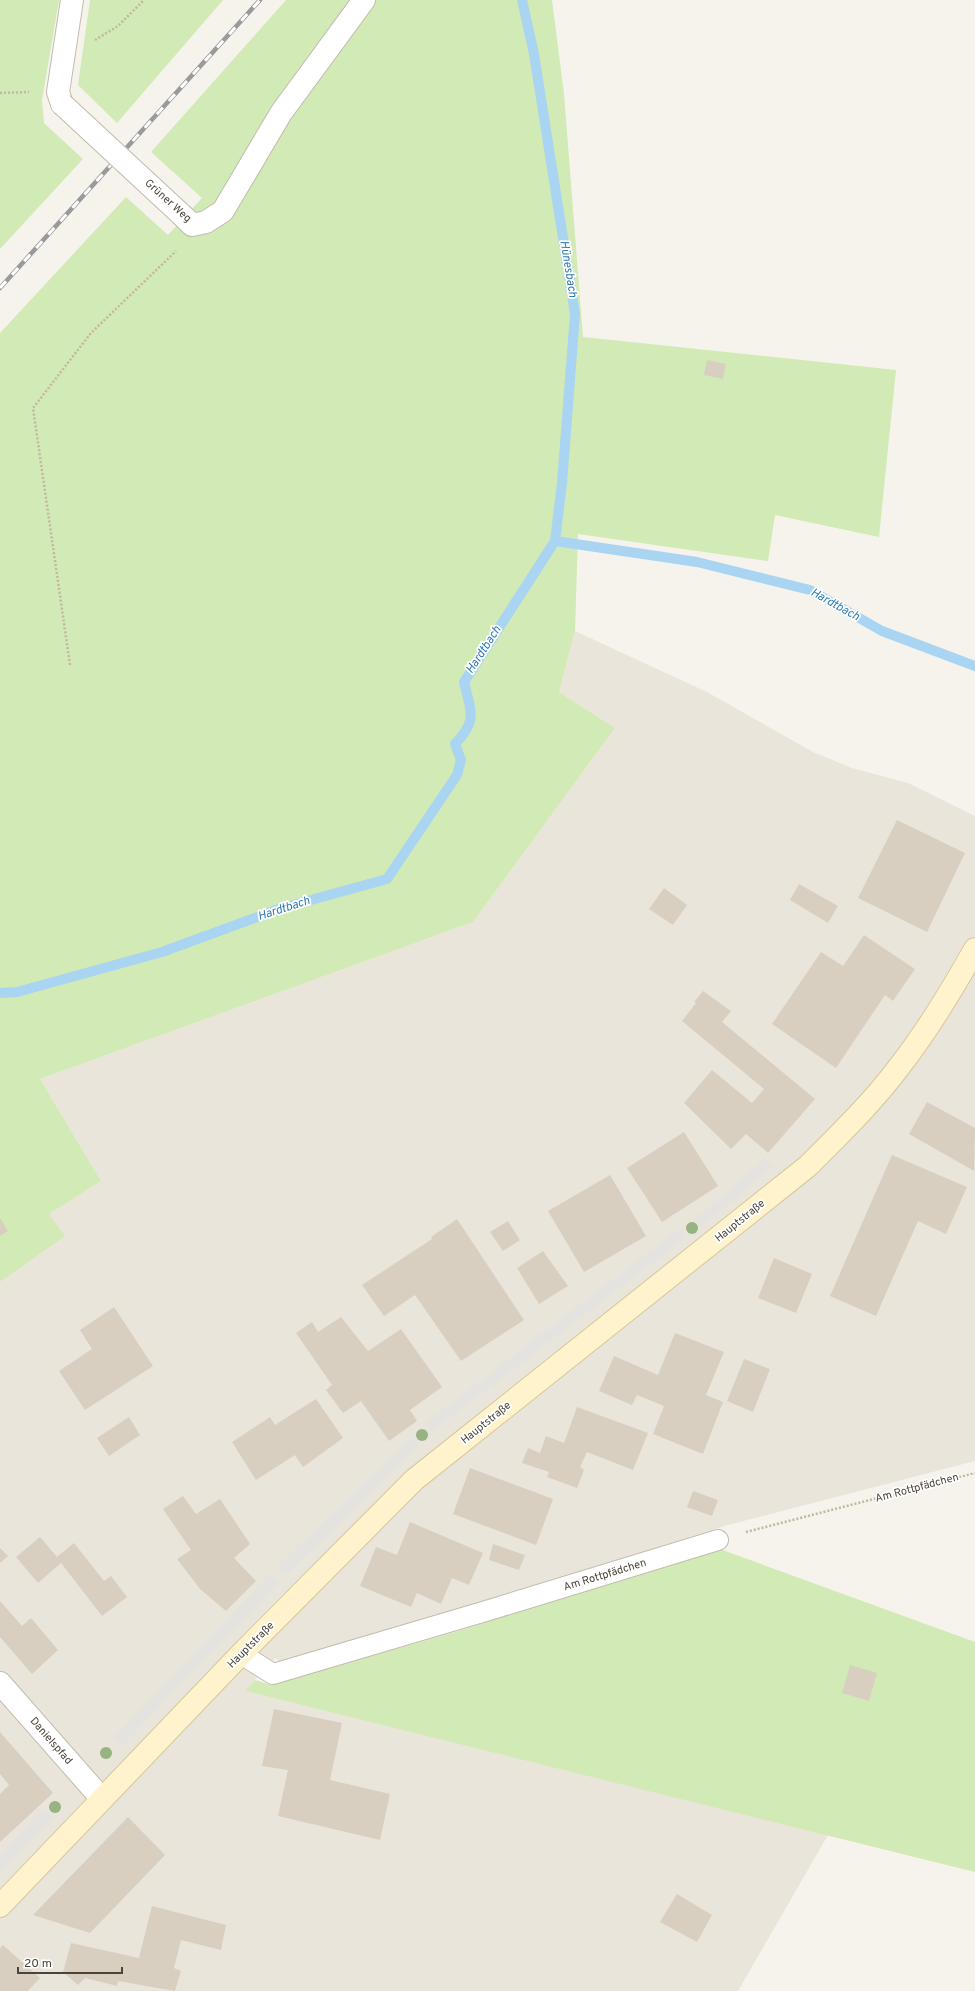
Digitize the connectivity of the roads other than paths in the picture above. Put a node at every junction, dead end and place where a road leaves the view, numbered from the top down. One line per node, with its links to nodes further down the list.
1 (72, 0): 2 (street, Grüner Weg, bridge)
2 (364, 0)
3 (975, 949): 5 (main road, Hauptstraße)
4 (718, 1540): 5 (lane, Am Rottpfädchen)
5 (241, 1654): 7 (main road, Hauptstraße)
6 (0, 1682): 7 (street, Danielspfad)
7 (102, 1798): 8 (main road, Hauptstraße)
8 (0, 1906)

